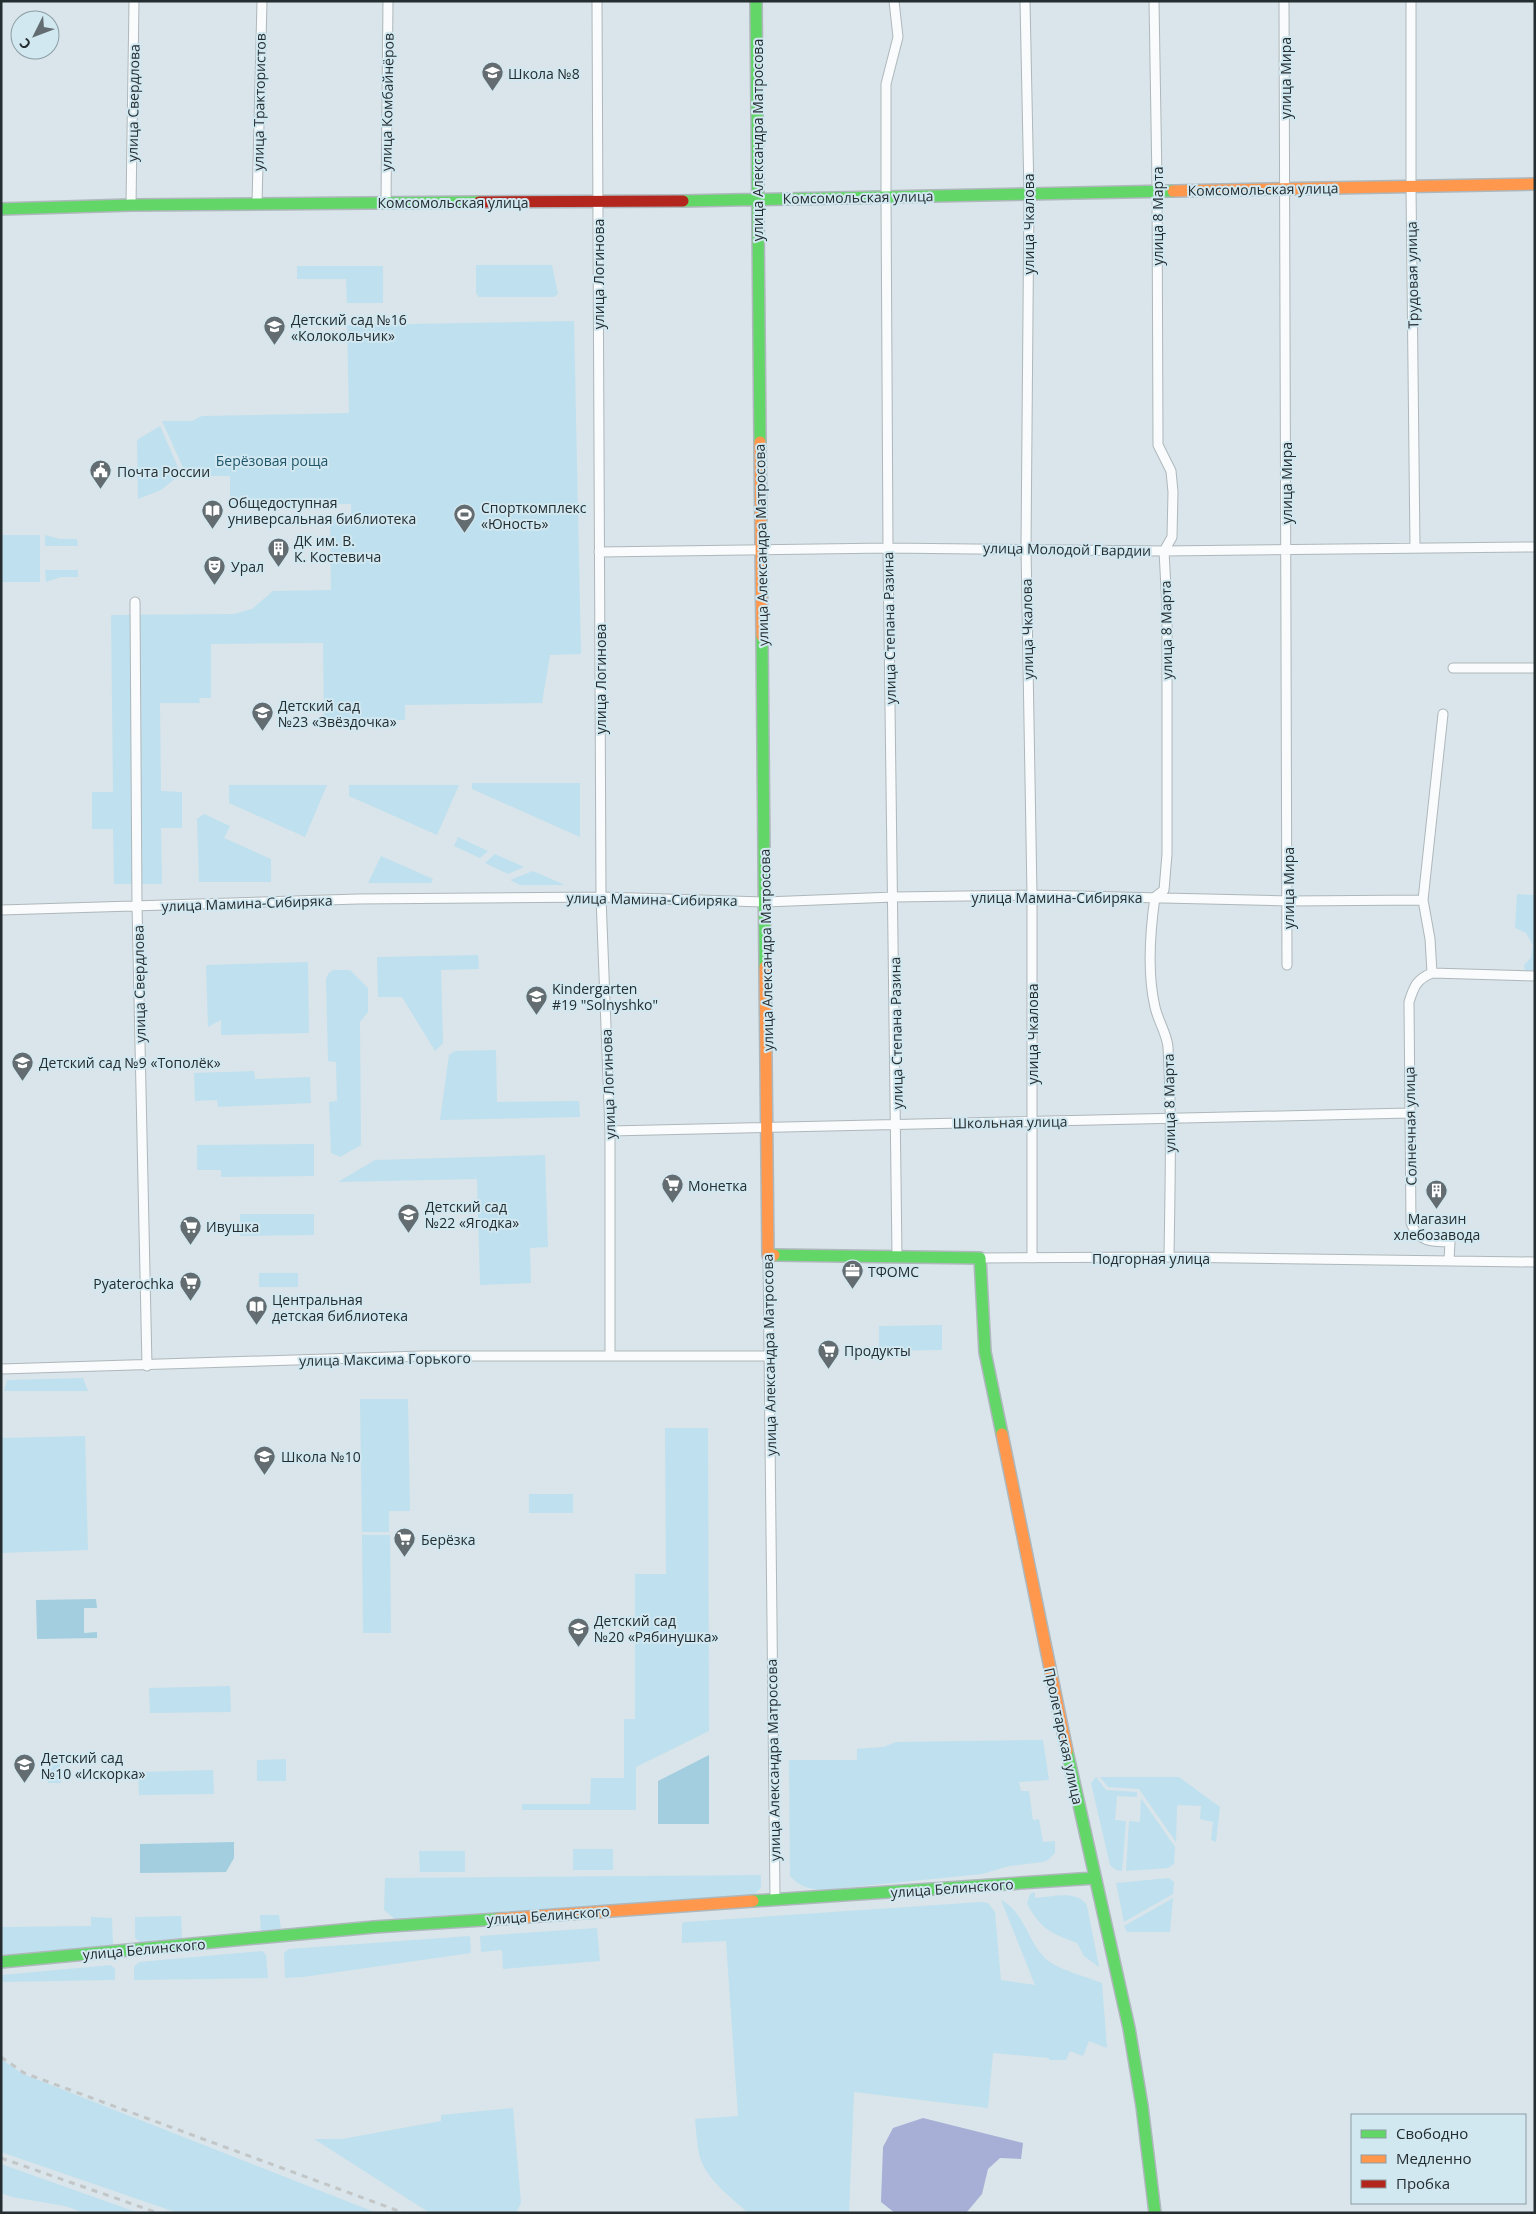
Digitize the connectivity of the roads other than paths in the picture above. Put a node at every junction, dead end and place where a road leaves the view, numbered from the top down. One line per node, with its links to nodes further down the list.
1 (134, 1): 21 (street, улица Свердлова)
2 (262, 1): 20 (street, улица Трактористов)
3 (388, 1): 19 (street, улица Комбайнёров)
4 (597, 1): 18 (street, улица Логинова)
5 (756, 1): 17 (street, улица Александра Матросова)
6 (894, 1): 16 (street, улица Степана Разина)
7 (1025, 1): 15 (street, улица Чкалова)
8 (1154, 1): 14 (street, улица 8 Марта)
9 (1284, 1): 13 (street, улица Мира)
10 (1411, 1): 12 (street, Трудовая улица)
11 (1535, 184): 12 (street, Комсомольская улица)
12 (1411, 186): 13 (street, Комсомольская улица); 27 (street, Трудовая улица)
13 (1285, 189): 14 (street, Комсомольская улица); 26 (street, улица Мира)
14 (1157, 191): 15 (street, Комсомольская улица); 28 (street, улица 8 Марта)
15 (1029, 195): 16 (street, Комсомольская улица); 25 (street, улица Чкалова)
16 (886, 196): 17 (street, Комсомольская улица); 24 (street, улица Степана Разина)
17 (758, 200): 18 (street, Комсомольская улица); 29 (street, улица Александра Матросова)
18 (597, 201): 19 (street, Комсомольская улица); 30 (street, улица Логинова)
19 (386, 202): 20 (street, Комсомольская улица)
20 (257, 204): 21 (street, Комсомольская улица)
21 (131, 205): 22 (street, Комсомольская улица)
22 (1, 210)
23 (1535, 547): 27 (street, улица Молодой Гвардии)
24 (888, 548): 25 (street, улица Молодой Гвардии); 29 (street, улица Молодой Гвардии); 37 (street, улица Степана Разина)
25 (1026, 548): 28 (street, улица Молодой Гвардии); 35 (street, улица Чкалова)
26 (1286, 548): 27 (street, улица Молодой Гвардии); 28 (street, улица Молодой Гвардии); 40 (street, улица Мира)
27 (1416, 548)
28 (1164, 550): 38 (street, улица 8 Марта)
29 (761, 551): 30 (street, улица Молодой Гвардии); 41 (street, улица Александра Матросова)
30 (599, 552): 36 (street, улица Логинова)
31 (134, 602): 42 (street, улица Свердлова)
32 (1453, 668): 33 (street)
33 (1535, 668)
34 (1443, 714): 39 (street)
35 (1032, 895): 37 (street, улица Мамина-Сибиряка); 38 (street, улица Мамина-Сибиряка); 49 (street, улица Чкалова)
36 (601, 897): 41 (street, улица Мамина-Сибиряка); 42 (street, улица Мамина-Сибиряка); 52 (street, улица Логинова)
37 (894, 897): 41 (street, улица Мамина-Сибиряка); 50 (street, улица Степана Разина)
38 (1155, 897): 40 (street, улица Мамина-Сибиряка); 48 (street, улица 8 Марта)
39 (1422, 900): 40 (street, улица Мамина-Сибиряка); 45 (street)
40 (1288, 901): 44 (street, улица Мира)
41 (765, 902): 51 (street, улица Александра Матросова)
42 (137, 906): 43 (street, улица Мамина-Сибиряка); 62 (street, улица Свердлова)
43 (1, 910)
44 (1287, 965)
45 (1432, 973): 46 (street); 47 (street, Солнечная улица)
46 (1535, 976)
47 (1410, 1114): 48 (street, Школьная улица); 58 (street, Солнечная улица)
48 (1171, 1120): 49 (street, Школьная улица); 55 (street, улица 8 Марта)
49 (1032, 1122): 50 (street, Школьная улица); 57 (street, улица Чкалова)
50 (897, 1124): 51 (street, Школьная улица); 54 (street, улица Степана Разина)
51 (768, 1128): 52 (street, Школьная улица); 53 (street, улица Александра Матросова)
52 (610, 1131): 60 (street, улица Логинова)
53 (768, 1254): 54 (street, Подгорная улица); 61 (street, улица Александра Матросова)
54 (897, 1256): 56 (street, Подгорная улица)
55 (1168, 1257): 57 (street, Подгорная улица); 58 (street, Подгорная улица)
56 (980, 1258): 57 (street, Подгорная улица); 64 (street, Пролетарская улица)
57 (1032, 1258)
58 (1449, 1260): 59 (street, Подгорная улица)
59 (1535, 1262)
60 (610, 1356): 61 (street, улица Максима Горького); 62 (street, улица Максима Горького)
61 (769, 1356): 65 (street, улица Александра Матросова)
62 (146, 1366): 63 (street, улица Максима Горького)
63 (1, 1369)
64 (1095, 1878): 65 (street, улица Белинского); 67 (street, Пролетарская улица)
65 (775, 1900): 66 (street, улица Белинского)
66 (1, 1962)
67 (1155, 2213)

